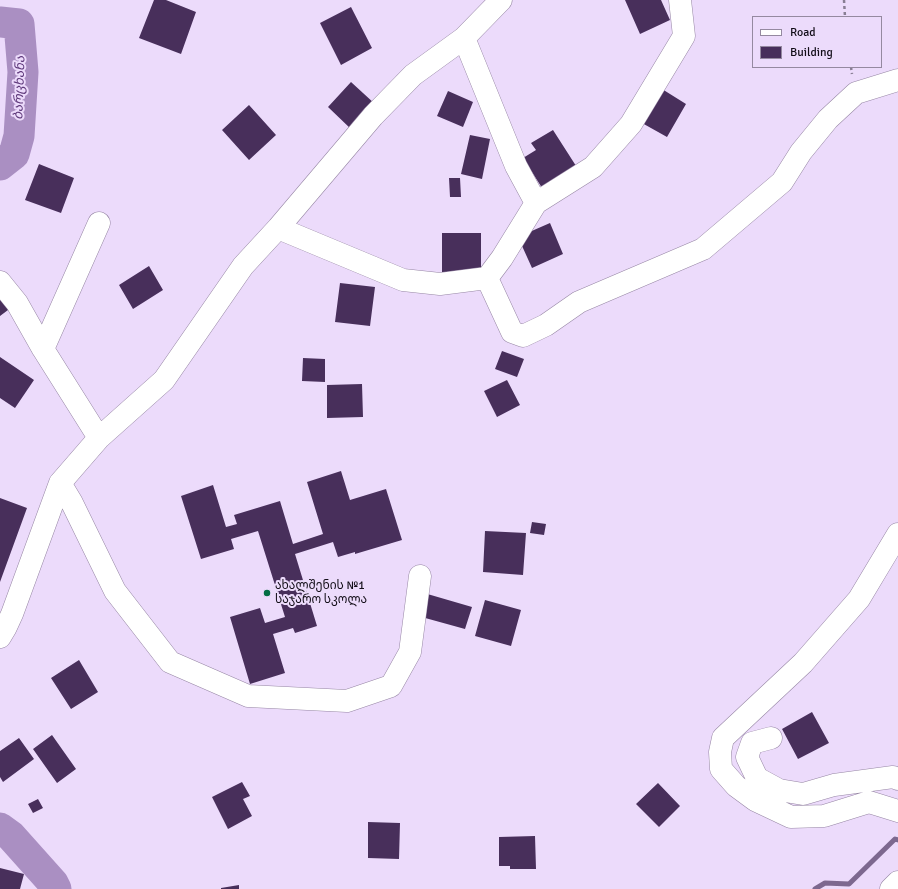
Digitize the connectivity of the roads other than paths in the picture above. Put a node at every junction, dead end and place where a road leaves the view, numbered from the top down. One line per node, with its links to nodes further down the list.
1 (501, 0): 3 (street)
2 (680, 0): 5 (street)
3 (464, 38): 5 (street); 7 (street)
4 (898, 80): 8 (street)
5 (536, 203): 8 (street)
6 (99, 223): 10 (street)
7 (278, 228): 8 (street); 11 (street)
8 (487, 278)
9 (0, 282): 10 (street)
10 (43, 349): 11 (street)
11 (99, 438): 12 (street)
12 (60, 483): 14 (street); 15 (street)
13 (898, 534): 18 (street)
14 (420, 576)
15 (0, 637)
16 (771, 738): 17 (street)
17 (898, 779)
18 (898, 811)
19 (898, 882): 20 (street)
20 (891, 889)

